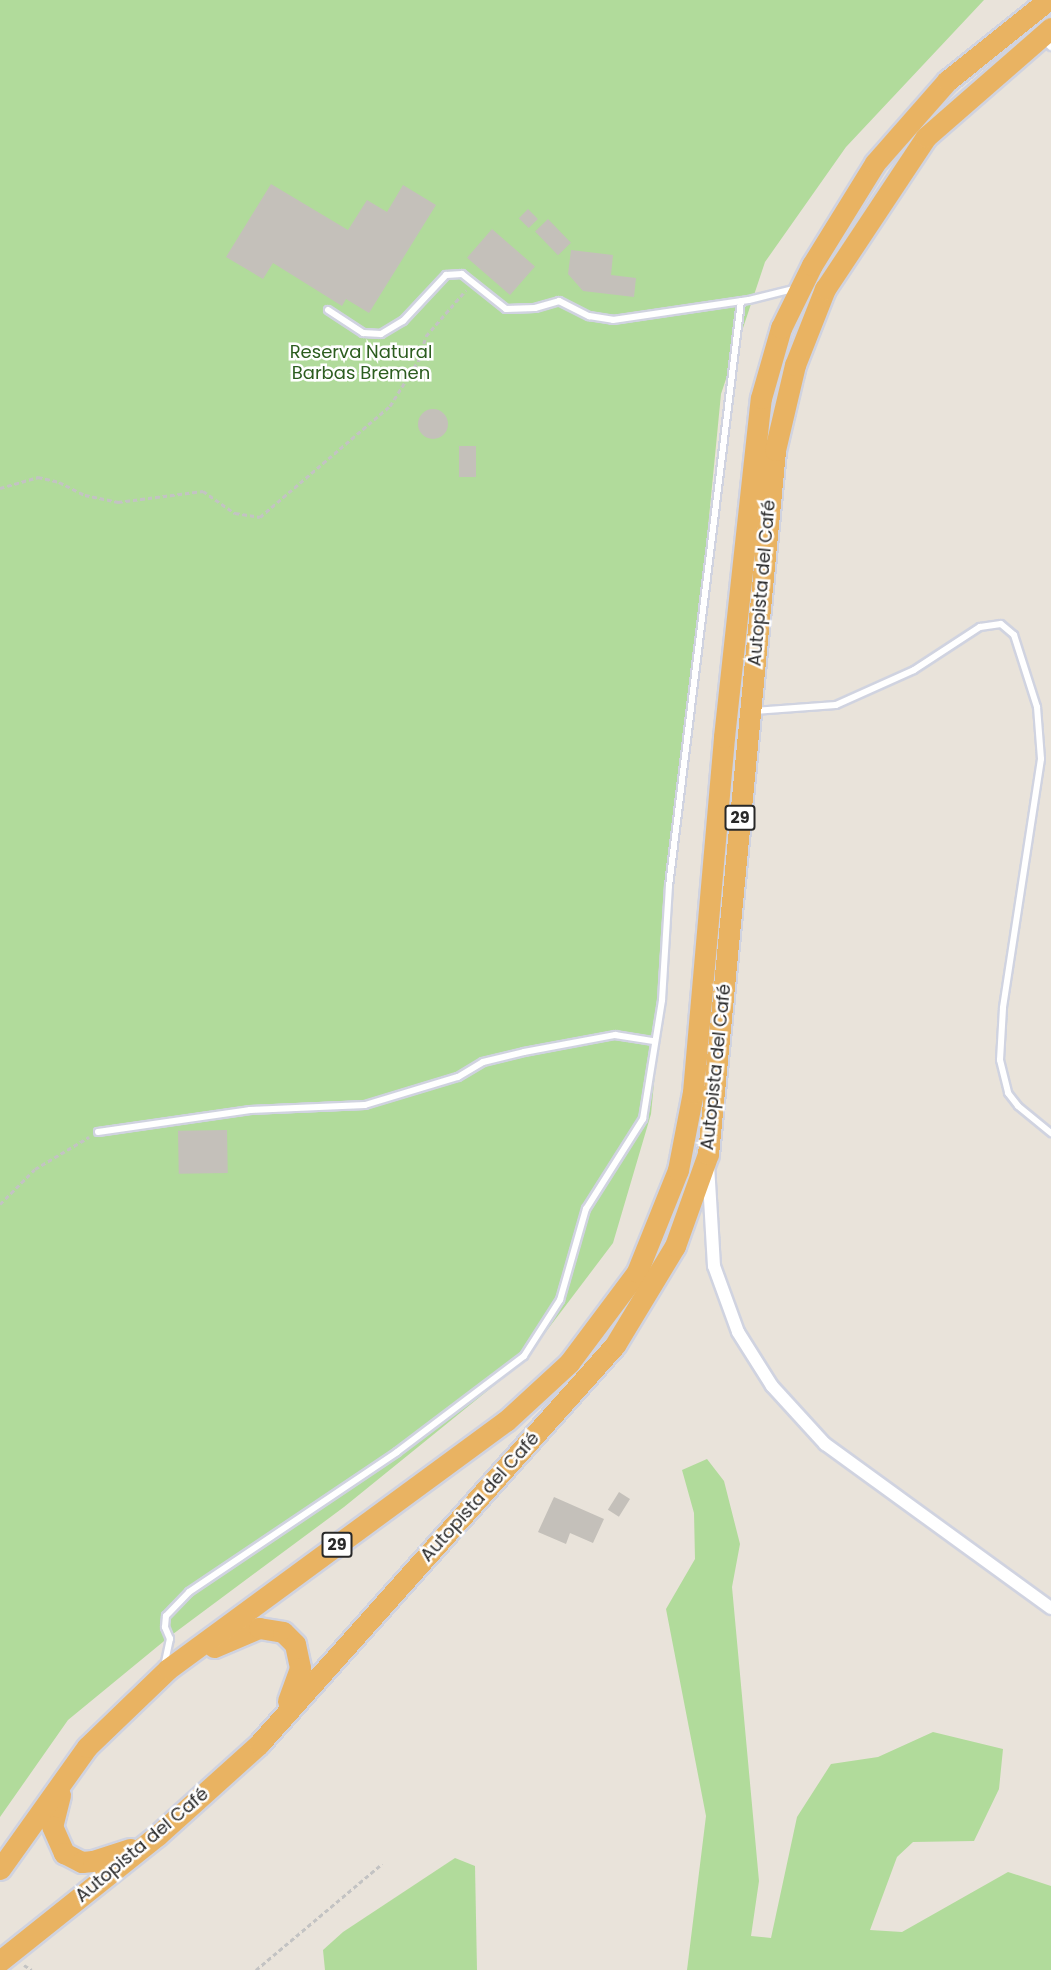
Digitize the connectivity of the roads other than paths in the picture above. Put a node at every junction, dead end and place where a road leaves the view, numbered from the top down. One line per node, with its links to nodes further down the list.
1 (1048, 0): 3 (highway, Autopista del Café / 29)
2 (1047, 37): 6 (highway, Autopista del Café / 29)
3 (801, 287): 4 (lane); 12 (highway, Autopista del Café / 29)
4 (741, 301): 5 (lane); 7 (lane)
5 (328, 310)
6 (750, 711): 9 (lane); 10 (highway, Autopista del Café / 29)
7 (654, 1041): 8 (lane); 12 (lane)
8 (98, 1132)
9 (1051, 1133)
10 (708, 1154): 11 (street); 13 (highway, Autopista del Café / 29)
11 (1051, 1608)
12 (161, 1676): 13 (highway); 14 (highway, Autopista del Café / 29)
13 (259, 1744): 15 (highway, Autopista del Café / 29)
14 (87, 1747): 15 (highway); 16 (highway, Autopista del Café / 29)
15 (158, 1835): 17 (highway, Autopista del Café / 29)
16 (0, 1869)
17 (0, 1961)

